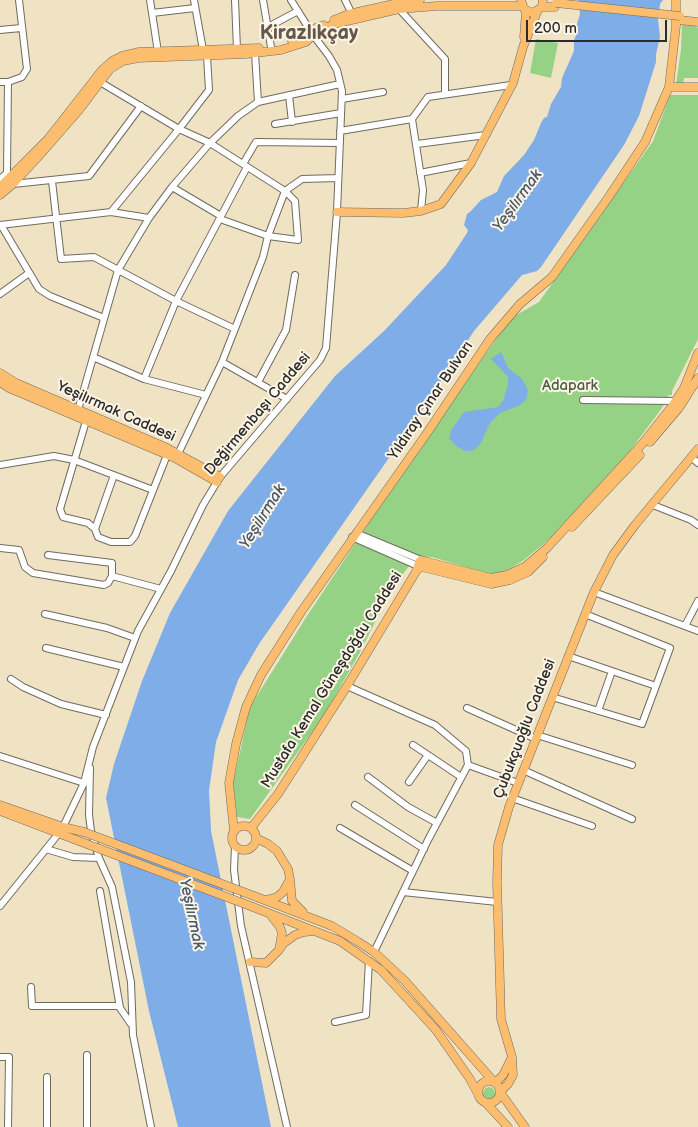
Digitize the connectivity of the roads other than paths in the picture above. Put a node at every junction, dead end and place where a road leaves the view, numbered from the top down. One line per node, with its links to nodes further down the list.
1 (19, 0): 32 (street)
2 (150, 0): 16 (street)
3 (194, 0): 13 (street)
4 (235, 0): 27 (street)
5 (263, 0): 21 (street)
6 (301, 0): 10 (street)
7 (345, 0): 17 (street)
8 (420, 0): 17 (main road)
9 (676, 0): 36 (main road, Yıldıray Çınar Bulvarı)
10 (292, 2): 15 (street, Değirmenbaşı Caddesi)
11 (542, 5): 12 (main road); 19 (main road); 26 (main road)
12 (523, 6): 14 (main road); 26 (main road)
13 (195, 8): 16 (street); 29 (street)
14 (399, 9): 24 (main road); 39 (street)
15 (298, 12): 21 (street); 24 (street, Değirmenbaşı Caddesi)
16 (152, 13): 28 (street)
17 (352, 14): 24 (main road)
18 (698, 15): 19 (main road)
19 (679, 18): 20 (main road)
20 (698, 22)
21 (268, 27): 25 (street)
22 (21, 28): 23 (street)
23 (0, 30)
24 (312, 33): 25 (main road); 30 (main road); 34 (street, Değirmenbaşı Caddesi)
25 (270, 47): 27 (main road)
26 (523, 47): 35 (main road)
27 (237, 49): 29 (main road)
28 (158, 52): 29 (main road); 61 (main road)
29 (205, 53): 30 (main road); 33 (main road); 48 (street)
30 (255, 54): 42 (street)
31 (0, 82): 32 (street)
32 (8, 82): 58 (street)
33 (100, 82): 43 (street); 60 (main road)
34 (340, 84): 40 (street); 41 (street, Değirmenbaşı Caddesi)
35 (511, 85): 39 (street); 50 (main road)
36 (669, 87): 37 (main road); 108 (main road, Yıldıray Çınar Bulvarı)
37 (698, 88)
38 (383, 92): 41 (street)
39 (445, 94): 45 (street)
40 (289, 95): 42 (street); 46 (street)
41 (342, 98): 44 (street, Değirmenbaşı Caddesi)
42 (258, 102): 52 (street)
43 (141, 106): 48 (street); 59 (street)
44 (341, 113): 46 (street); 49 (street, Değirmenbaşı Caddesi)
45 (412, 119): 49 (street); 53 (street)
46 (292, 122): 47 (street)
47 (274, 124)
48 (180, 129): 52 (street); 66 (street)
49 (340, 131): 51 (street, Değirmenbaşı Caddesi)
50 (486, 135): 53 (street); 54 (main road)
51 (340, 142): 55 (street); 57 (street, Değirmenbaşı Caddesi)
52 (210, 143): 55 (street); 62 (street)
53 (417, 144): 56 (street)
54 (471, 163): 56 (street); 65 (main road)
55 (245, 165): 63 (street); 68 (street)
56 (420, 173): 65 (street)
57 (338, 178): 63 (street); 67 (street, Değirmenbaşı Caddesi)
58 (0, 179)
59 (52, 181): 60 (street); 69 (street)
60 (13, 184): 64 (main road)
61 (0, 187)
62 (172, 187): 68 (street); 70 (street)
63 (285, 191): 72 (street); 72 (street)
64 (0, 196)
65 (421, 211): 67 (main road)
66 (111, 212): 69 (street); 70 (street)
67 (337, 212): 89 (street, Değirmenbaşı Caddesi)
68 (220, 217): 72 (street); 77 (street)
69 (56, 218): 71 (street); 73 (street)
70 (149, 218): 73 (street)
71 (0, 225): 74 (street)
72 (268, 236): 79 (street)
73 (118, 270): 77 (street); 78 (street)
74 (29, 273): 76 (street); 78 (street)
75 (295, 274): 87 (street)
76 (0, 294)
77 (176, 301): 79 (street); 85 (street)
78 (104, 318): 81 (street)
79 (235, 329): 82 (street)
80 (698, 353): 84 (main road)
81 (93, 357): 85 (street); 92 (street)
82 (222, 362): 87 (street); 88 (street)
83 (0, 373): 92 (main road, Yeşilırmak Caddesi)
84 (696, 376): 91 (main road); 101 (main road)
85 (144, 379): 88 (street)
86 (0, 382): 93 (main road, Yeşilırmak Caddesi)
87 (258, 382): 89 (street)
88 (206, 395): 96 (street)
89 (287, 399): 103 (street, Değirmenbaşı Caddesi)
90 (583, 400): 91 (street)
91 (676, 401): 101 (main road)
92 (78, 410): 96 (main road, Yeşilırmak Caddesi)
93 (86, 421): 95 (main road, Yeşilırmak Caddesi); 98 (street)
94 (698, 448): 97 (main road, Çubukçuoğlu Caddesi)
95 (167, 454): 103 (main road, Yeşilırmak Caddesi); 104 (street)
96 (178, 454): 103 (main road, Yeşilırmak Caddesi)
97 (691, 457): 99 (street); 105 (main road, Çubukçuoğlu Caddesi)
98 (74, 460): 100 (street); 102 (street); 107 (street)
99 (698, 463)
100 (0, 465)
101 (620, 473): 111 (main road)
102 (114, 475): 104 (street); 107 (street)
103 (218, 479): 113 (street, Değirmenbaşı Caddesi)
104 (153, 490): 107 (street)
105 (652, 505): 106 (street); 114 (main road, Çubukçuoğlu Caddesi)
106 (698, 525)
107 (95, 529)
108 (354, 535): 111 (street); 155 (main road, Yıldıray Çınar Bulvarı)
109 (0, 548): 112 (street)
110 (48, 556): 112 (street)
111 (421, 565): 126 (main road, Mustafa Kemal Güneşdoğdu Caddesi)
112 (112, 576): 113 (street)
113 (161, 588): 120 (street, Değirmenbaşı Caddesi)
114 (594, 592): 117 (main road, Çubukçuoğlu Caddesi); 118 (street)
115 (698, 601): 118 (street)
116 (45, 614): 120 (street)
117 (585, 614): 122 (main road, Çubukçuoğlu Caddesi); 127 (street)
118 (685, 626): 119 (street)
119 (698, 631)
120 (135, 638): 123 (street, Değirmenbaşı Caddesi)
121 (46, 648): 123 (street)
122 (568, 656): 124 (street); 128 (main road, Çubukçuoğlu Caddesi)
123 (124, 668): 131 (street, Değirmenbaşı Caddesi)
124 (612, 671): 127 (street); 130 (street)
125 (11, 679): 131 (street)
126 (347, 686): 137 (street); 152 (main road, Mustafa Kemal Güneşdoğdu Caddesi)
127 (656, 686): 130 (street)
128 (552, 697): 130 (street); 132 (main road, Çubukçuoğlu Caddesi)
129 (467, 708): 132 (street)
130 (598, 711)
131 (106, 715): 136 (street, Değirmenbaşı Caddesi)
132 (536, 737): 138 (street); 139 (main road, Çubukçuoğlu Caddesi)
133 (413, 745): 134 (street)
134 (428, 755): 141 (street); 142 (street)
135 (0, 756): 143 (street)
136 (89, 759): 143 (street, Değirmenbaşı Caddesi); 160 (street)
137 (468, 764): 141 (street); 144 (street)
138 (632, 765)
139 (523, 770): 144 (main road, Çubukçuoğlu Caddesi); 149 (street)
140 (368, 777): 150 (street)
141 (461, 777): 150 (street)
142 (409, 782)
143 (84, 783): 154 (street, Değirmenbaşı Caddesi)
144 (518, 783): 145 (main road, Çubukçuoğlu Caddesi)
145 (512, 798): 151 (street); 166 (main road, Çubukçuoğlu Caddesi)
146 (0, 805): 154 (main road)
147 (354, 805): 158 (street)
148 (0, 811): 154 (main road)
149 (632, 820)
150 (437, 822): 158 (street)
151 (592, 826)
152 (251, 828): 155 (main road); 156 (main road)
153 (340, 828): 161 (street)
154 (61, 830): 159 (street, Değirmenbaşı Caddesi); 165 (main road, bridge); 168 (main road, bridge)
155 (234, 831): 157 (main road)
156 (256, 838): 157 (main road); 162 (main road)
157 (235, 846): 174 (street)
158 (424, 848): 161 (street)
159 (46, 850): 160 (street); 167 (street, Değirmenbaşı Caddesi)
160 (99, 858): 178 (street)
161 (413, 871): 164 (street)
162 (290, 880): 165 (main road); 169 (main road)
163 (100, 891): 176 (street)
164 (403, 892): 166 (street); 172 (street)
165 (266, 900): 169 (main road)
166 (497, 902): 181 (main road, Çubukçuoğlu Caddesi)
167 (0, 906)
168 (268, 912): 170 (main road); 171 (main road)
169 (309, 916): 172 (main road)
170 (318, 931): 171 (main road); 173 (main road)
171 (279, 950): 174 (main road)
172 (374, 952): 183 (main road)
173 (369, 961): 177 (street); 185 (main road)
174 (250, 962): 191 (street)
175 (31, 987): 176 (street)
176 (120, 1006): 178 (street)
177 (335, 1022)
178 (132, 1025): 190 (street)
179 (88, 1054): 189 (street)
180 (0, 1057): 187 (street)
181 (512, 1057): 183 (main road); 184 (main road)
182 (47, 1077): 188 (street)
183 (495, 1083): 184 (main road); 185 (main road)
184 (500, 1092): 186 (main road); 193 (main road)
185 (478, 1094): 186 (main road)
186 (485, 1102): 192 (main road)
187 (8, 1127)
188 (47, 1127)
189 (87, 1127)
190 (151, 1127)
191 (287, 1127)
192 (508, 1127)
193 (525, 1127)

